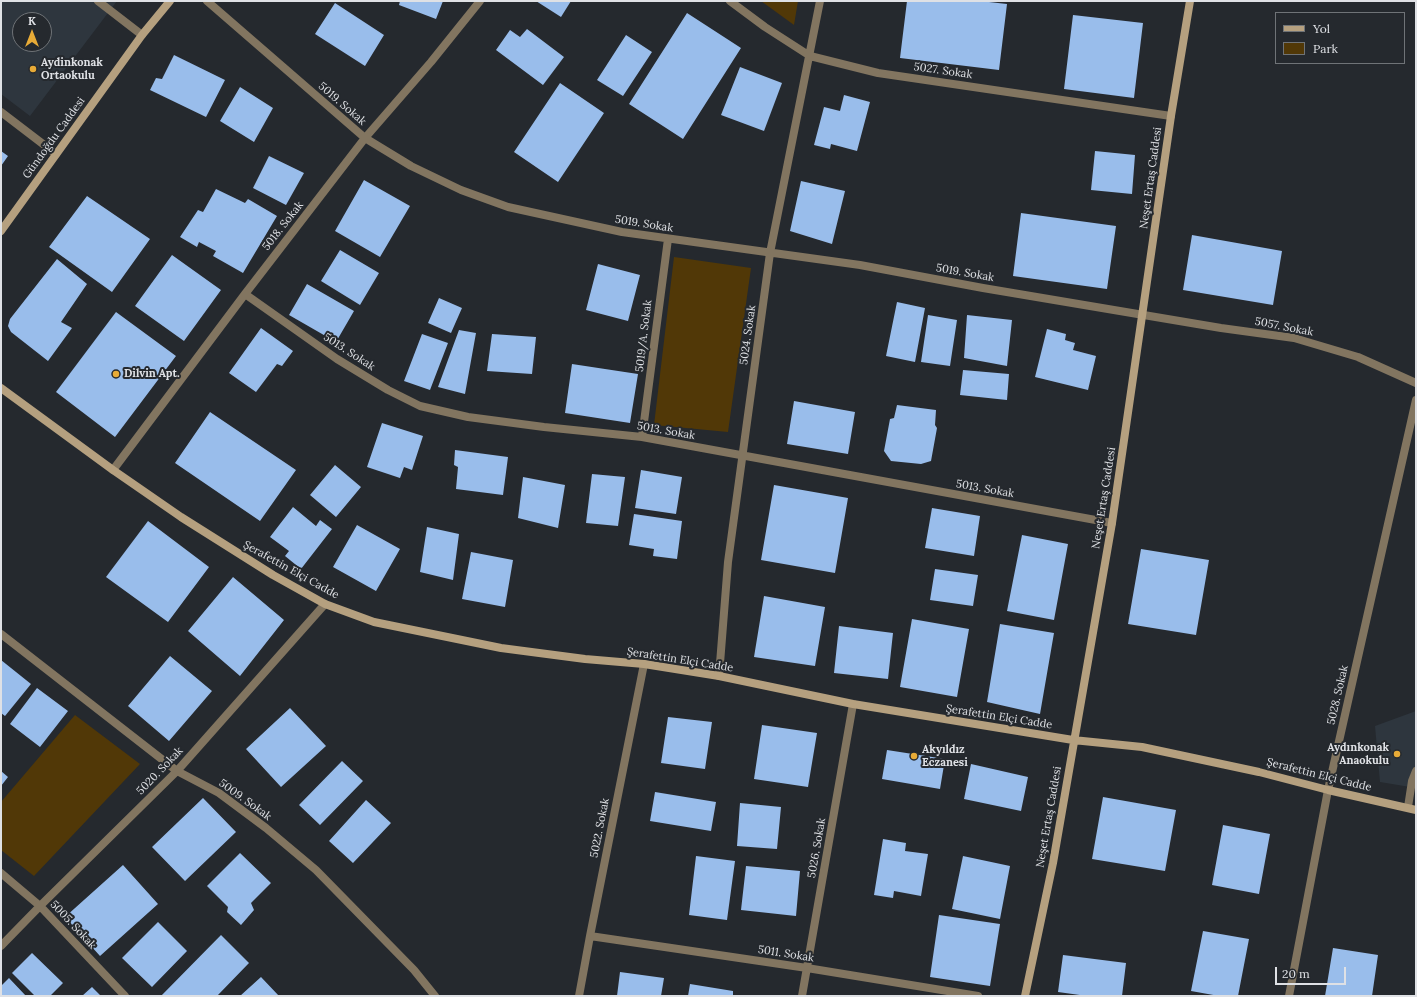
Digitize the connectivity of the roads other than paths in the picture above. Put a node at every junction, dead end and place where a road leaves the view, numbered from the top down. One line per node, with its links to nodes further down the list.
1 (98, 1): 8 (street)
2 (170, 1): 8 (street, Gündoğdu Caddesi)
3 (207, 1): 12 (street, 5019. Sokak)
4 (480, 1): 12 (street, 5018. Sokak)
5 (730, 1): 9 (street, 5027. Sokak)
6 (820, 1): 9 (street, 5024. Sokak)
7 (1190, 1): 11 (street, Neşet Ertaş Caddesi)
8 (142, 35): 13 (street, Gündoğdu Caddesi)
9 (810, 56): 11 (street, 5027. Sokak); 16 (street, 5024. Sokak)
10 (1, 112): 13 (street)
11 (1171, 116): 18 (street, Neşet Ertaş Caddesi)
12 (365, 138): 15 (street, 5019. Sokak); 17 (street, 5018. Sokak)
13 (56, 154): 14 (street, Gündoğdu Caddesi)
14 (1, 231)
15 (668, 238): 16 (street, 5019. Sokak); 22 (street, 5019/A. Sokak)
16 (770, 253): 18 (street, 5019. Sokak); 23 (street, 5024. Sokak)
17 (245, 294): 22 (street, 5013. Sokak); 24 (street, 5018. Sokak)
18 (1142, 314): 19 (street, 5057. Sokak); 25 (street, Neşet Ertaş Caddesi)
19 (1416, 383)
20 (1, 388): 24 (street, Şerafettin Elçi Cadde)
21 (1416, 400): 34 (street, 5028. Sokak)
22 (642, 437): 23 (street, 5013. Sokak)
23 (742, 456): 25 (street, 5013. Sokak); 29 (street, 5024. Sokak)
24 (113, 470): 26 (street, Şerafettin Elçi Cadde)
25 (1112, 523): 31 (street, Neşet Ertaş Caddesi)
26 (325, 604): 28 (street, Şerafettin Elçi Cadde); 32 (street, 5020. Sokak)
27 (1, 634): 32 (street, 5009. Sokak)
28 (644, 664): 29 (street, Şerafettin Elçi Cadde); 38 (street, 5022. Sokak)
29 (719, 676): 30 (street, Şerafettin Elçi Cadde)
30 (853, 704): 31 (street, Şerafettin Elçi Cadde); 40 (street, 5026. Sokak)
31 (1073, 740): 34 (street, Şerafettin Elçi Cadde); 46 (street, Neşet Ertaş Caddesi)
32 (177, 771): 37 (street, 5020. Sokak); 42 (street, 5009. Sokak)
33 (1416, 771): 35 (street)
34 (1328, 790): 35 (street, Şerafettin Elçi Cadde); 47 (street, 5028. Sokak)
35 (1412, 808)
36 (1, 873): 37 (street, 5005. Sokak)
37 (40, 906): 39 (street, 5020. Sokak); 41 (street, 5005. Sokak)
38 (590, 936): 40 (street, 5011. Sokak); 43 (street, 5022. Sokak)
39 (1, 946)
40 (807, 968): 44 (street, 5026. Sokak); 45 (street, 5011. Sokak)
41 (125, 996)
42 (435, 996)
43 (579, 996)
44 (802, 996)
45 (978, 996)
46 (1025, 996)
47 (1289, 996)

